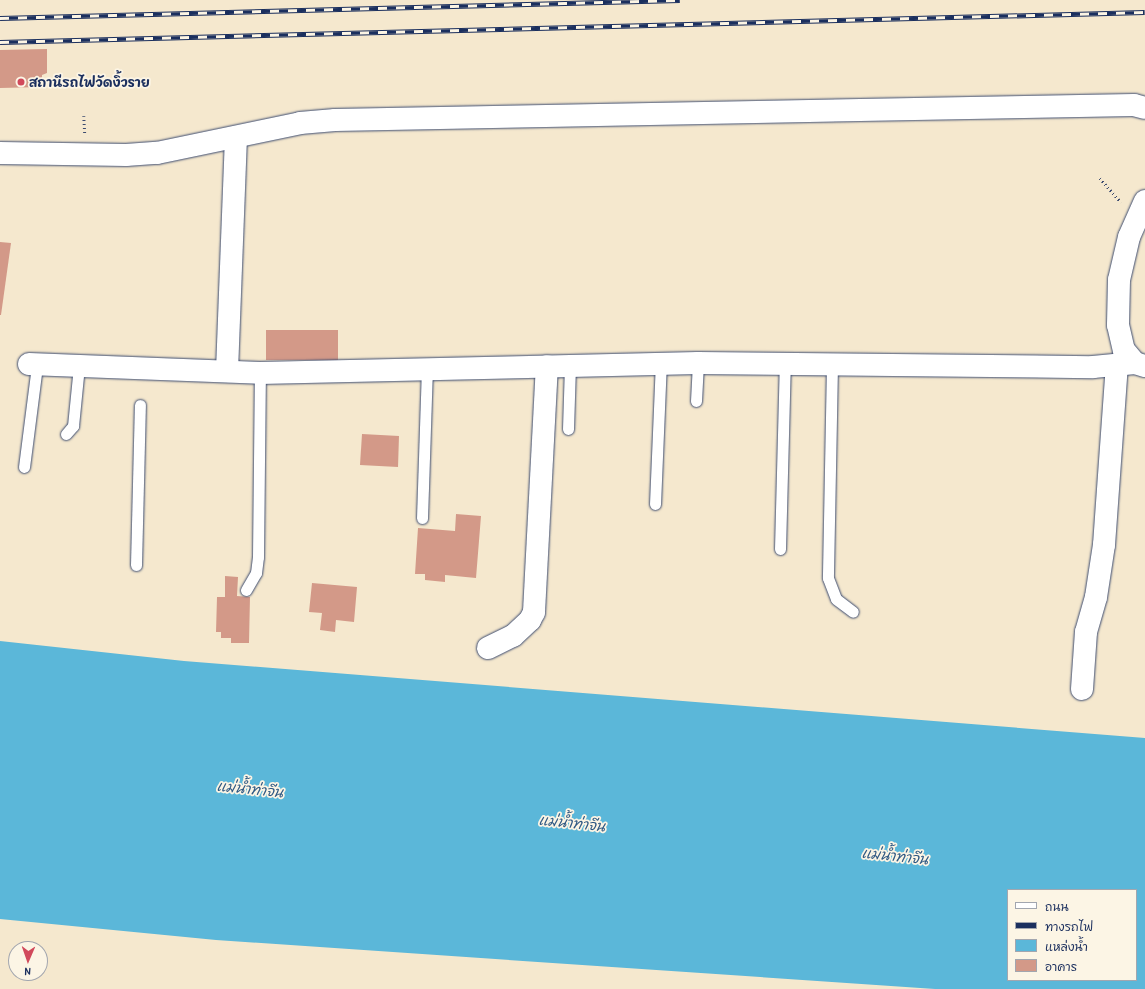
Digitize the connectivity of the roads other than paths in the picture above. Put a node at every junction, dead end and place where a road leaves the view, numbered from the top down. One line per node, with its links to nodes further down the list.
1 (1145, 108): 2 (street)
2 (236, 137): 3 (street); 15 (street)
3 (0, 153)
4 (1142, 209): 10 (street)
5 (661, 363): 6 (street); 13 (street); 22 (lane)
6 (698, 363): 7 (street); 17 (lane)
7 (785, 363): 9 (street); 24 (lane)
8 (33, 364): 11 (street); 21 (lane)
9 (832, 365): 10 (street); 27 (lane)
10 (1132, 365): 29 (street)
11 (79, 366): 15 (street); 20 (lane)
12 (547, 366): 13 (street); 14 (street); 28 (street)
13 (570, 366): 19 (lane)
14 (427, 369): 16 (street); 23 (lane)
15 (227, 372): 16 (street)
16 (260, 373): 26 (lane)
17 (696, 401)
18 (140, 405): 25 (lane)
19 (568, 429)
20 (66, 434)
21 (24, 467)
22 (655, 504)
23 (422, 518)
24 (780, 549)
25 (136, 565)
26 (246, 590)
27 (854, 612)
28 (488, 648)
29 (1082, 689)

